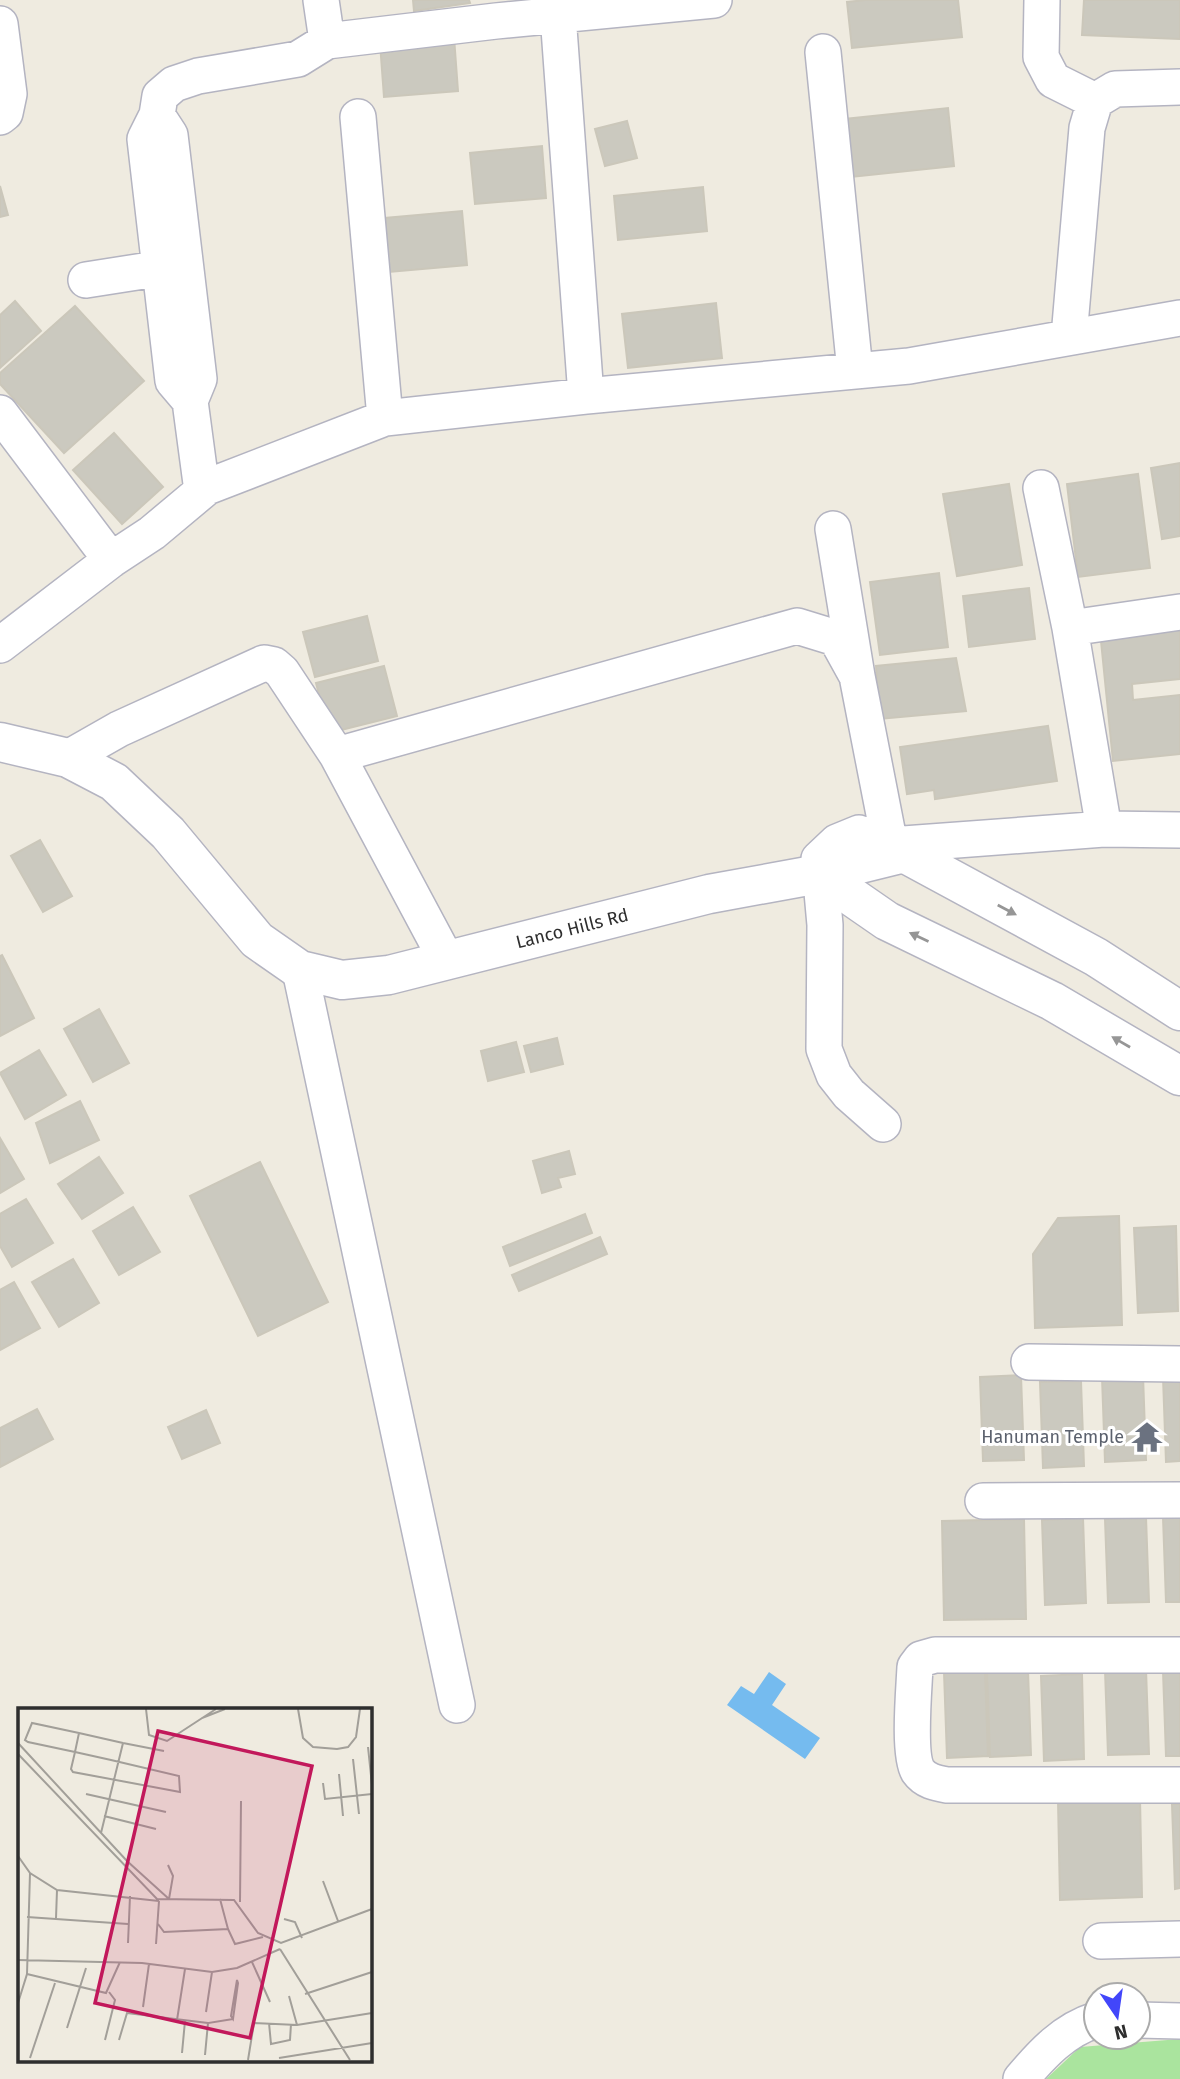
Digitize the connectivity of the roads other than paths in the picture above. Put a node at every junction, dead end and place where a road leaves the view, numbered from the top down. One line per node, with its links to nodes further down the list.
1 (321, 0): 7 (street)
2 (714, 0): 5 (street)
3 (1042, 0): 10 (street)
4 (494, 10): 5 (street); 7 (street)
5 (558, 15): 18 (street)
6 (0, 24): 11 (street)
7 (327, 41): 13 (street)
8 (823, 52): 17 (street)
9 (1180, 87): 10 (street)
10 (1095, 101): 16 (street)
11 (0, 117)
12 (358, 117): 20 (street)
13 (173, 267): 14 (street); 22 (street)
14 (86, 280)
15 (1180, 318): 16 (street)
16 (1069, 337): 17 (street)
17 (855, 371): 18 (street)
18 (586, 396): 20 (street)
19 (0, 413): 24 (street)
20 (385, 418): 22 (street)
21 (1041, 488): 26 (street)
22 (202, 491): 24 (street)
23 (833, 529): 28 (street)
24 (111, 559): 27 (street)
25 (1180, 612): 26 (street)
26 (1070, 628): 32 (street)
27 (0, 645)
28 (857, 676): 30 (street); 34 (street)
29 (0, 742): 31 (street, Lanco Hills Rd)
30 (337, 755): 31 (street); 36 (street)
31 (68, 758): 37 (street, Lanco Hills Rd)
32 (1104, 829): 33 (street); 34 (street)
33 (1180, 830)
34 (897, 849): 35 (street, Lanco Hills Rd); 38 (street, one-way to 38)
35 (819, 874): 36 (street, Lanco Hills Rd); 39 (street, one-way to 35); 40 (street)
36 (447, 961): 37 (street, Lanco Hills Rd)
37 (300, 970): 46 (street)
38 (1180, 1012)
39 (1180, 1076)
40 (883, 1124)
41 (1029, 1362): 42 (street)
42 (1180, 1364)
43 (1180, 1500): 44 (street)
44 (983, 1501)
45 (1180, 1655): 47 (street)
46 (457, 1705)
47 (1180, 1785)
48 (1180, 1939): 49 (street)
49 (1101, 1941)
50 (1152, 2020): 51 (street)
51 (1180, 2021)
52 (1082, 2025): 53 (street)
53 (1021, 2079)

